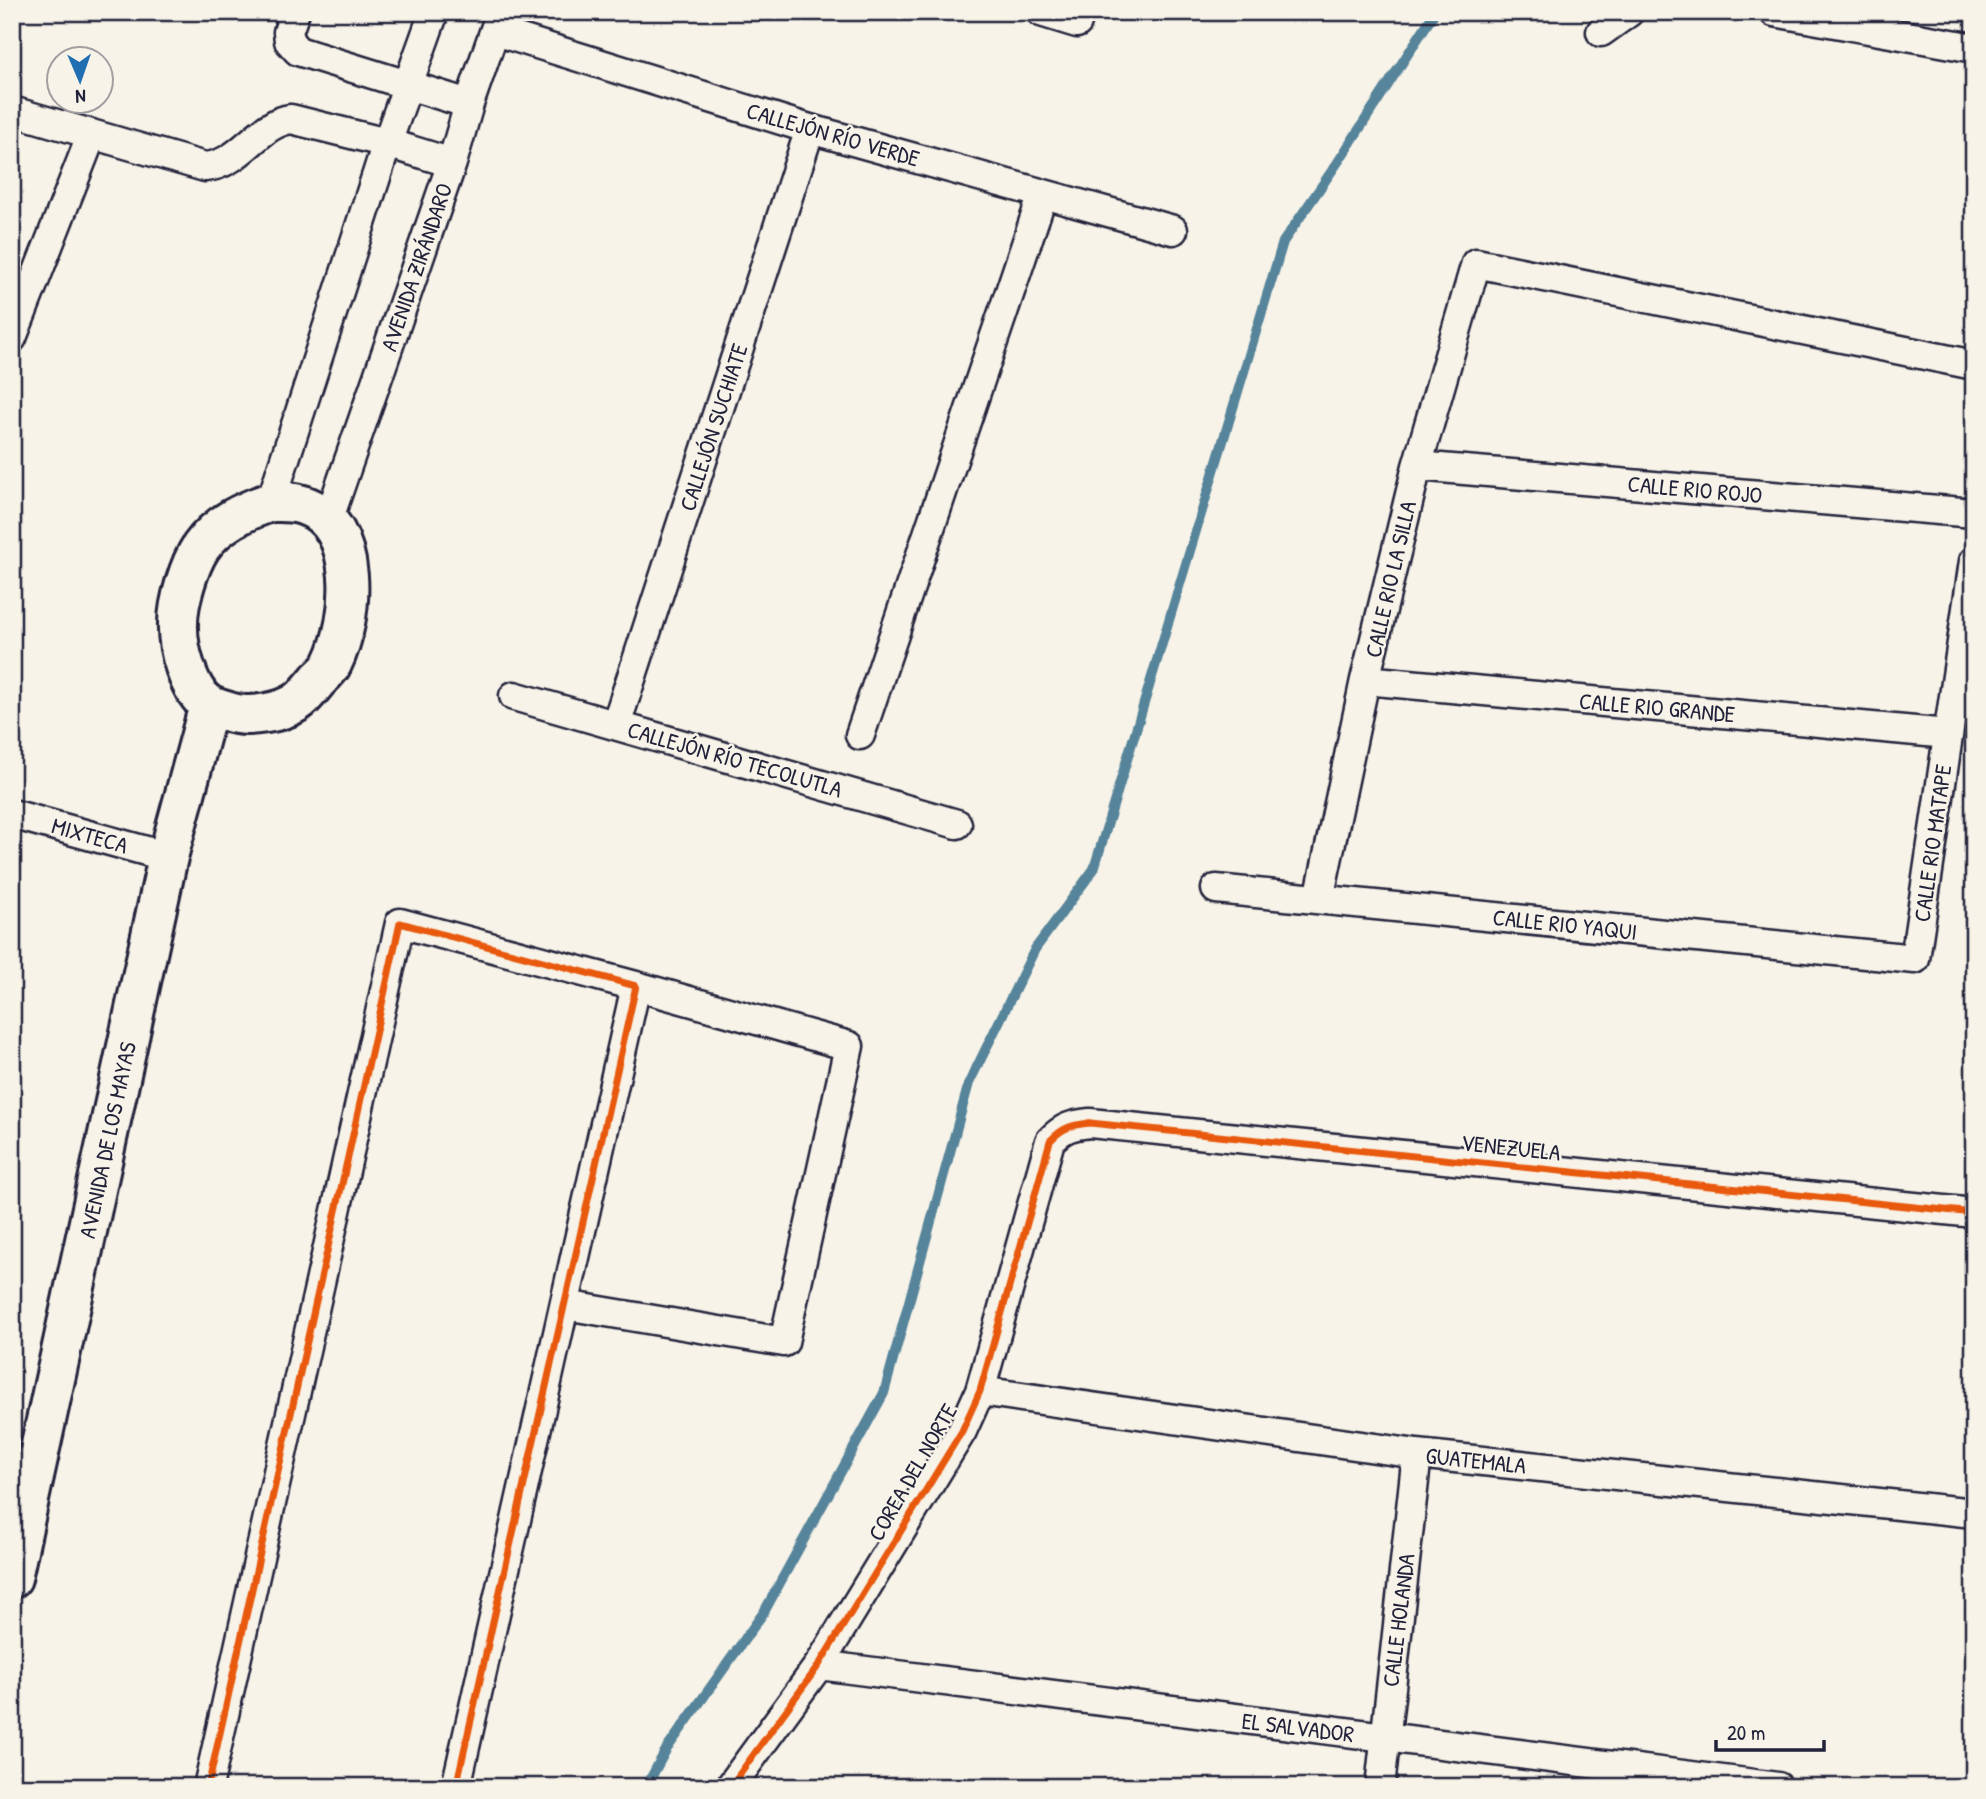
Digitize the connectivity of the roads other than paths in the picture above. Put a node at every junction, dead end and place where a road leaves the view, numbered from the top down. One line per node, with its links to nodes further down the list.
1 (295, 12): 10 (street)
2 (434, 12): 10 (street)
3 (1041, 12): 7 (street)
4 (1629, 12): 8 (street)
5 (1773, 12): 9 (street)
6 (498, 22): 11 (street, AVENIDA ZIRÁNDARO); 13 (street, CALLEJÓN RÍO VERDE)
7 (1077, 23)
8 (1601, 32)
9 (1974, 48)
10 (408, 84): 11 (street); 15 (street)
11 (469, 103): 16 (street, AVENIDA ZIRÁNDARO)
12 (12, 111): 14 (street)
13 (810, 129): 17 (street, CALLEJÓN RÍO VERDE); 29 (street, CALLEJÓN SUCHIATE)
14 (92, 134): 15 (street); 19 (street)
15 (387, 143): 16 (street); 22 (street)
16 (452, 163): 24 (street, AVENIDA ZIRÁNDARO)
17 (1043, 194): 18 (street, CALLEJÓN RÍO VERDE); 31 (street)
18 (1173, 230)
19 (12, 338)
20 (1974, 365): 21 (street, CALLE RIO LA SILLA)
21 (1417, 466): 23 (street, CALLE RIO ROJO); 26 (street, CALLE RIO LA SILLA)
22 (271, 502): 24 (street); 28 (street)
23 (1974, 513)
24 (328, 521): 28 (street)
25 (1974, 561): 30 (street, CALLE RIO MATAPE)
26 (1365, 680): 30 (street, CALLE RIO GRANDE); 36 (street, CALLE RIO LA SILLA)
27 (514, 696): 29 (street, CALLEJÓN RÍO TECOLUTLA)
28 (209, 705): 34 (street, AVENIDA DE LOS MAYAS)
29 (616, 725): 33 (street, CALLEJÓN RÍO TECOLUTLA)
30 (1948, 734): 37 (street, CALLE RIO MATAPE)
31 (859, 736)
32 (12, 814): 34 (street, MIXTECA)
33 (957, 824)
34 (167, 857): 45 (street, AVENIDA DE LOS MAYAS)
35 (1216, 889): 36 (street, CALLE RIO YAQUI)
36 (1319, 900): 37 (street, CALLE RIO YAQUI)
37 (1915, 959)
38 (636, 986): 41 (street); 41 (street); 48 (street)
39 (1050, 1141): 40 (street, VENEZUELA); 42 (street, COREA DEL NORTE)
40 (1974, 1213)
41 (565, 1305): 49 (street)
42 (980, 1391): 43 (street, GUATEMALA); 46 (street, COREA DEL NORTE)
43 (1417, 1454): 44 (street, GUATEMALA); 47 (street, CALLE HOLANDA)
44 (1974, 1513)
45 (12, 1578)
46 (819, 1665): 47 (street, EL SALVADOR); 50 (street, COREA DEL NORTE)
47 (1385, 1738): 51 (street, CALLE HOLANDA); 52 (street, EL SALVADOR)
48 (208, 1787)
49 (456, 1787)
50 (730, 1787)
51 (1380, 1787)
52 (1778, 1787)

